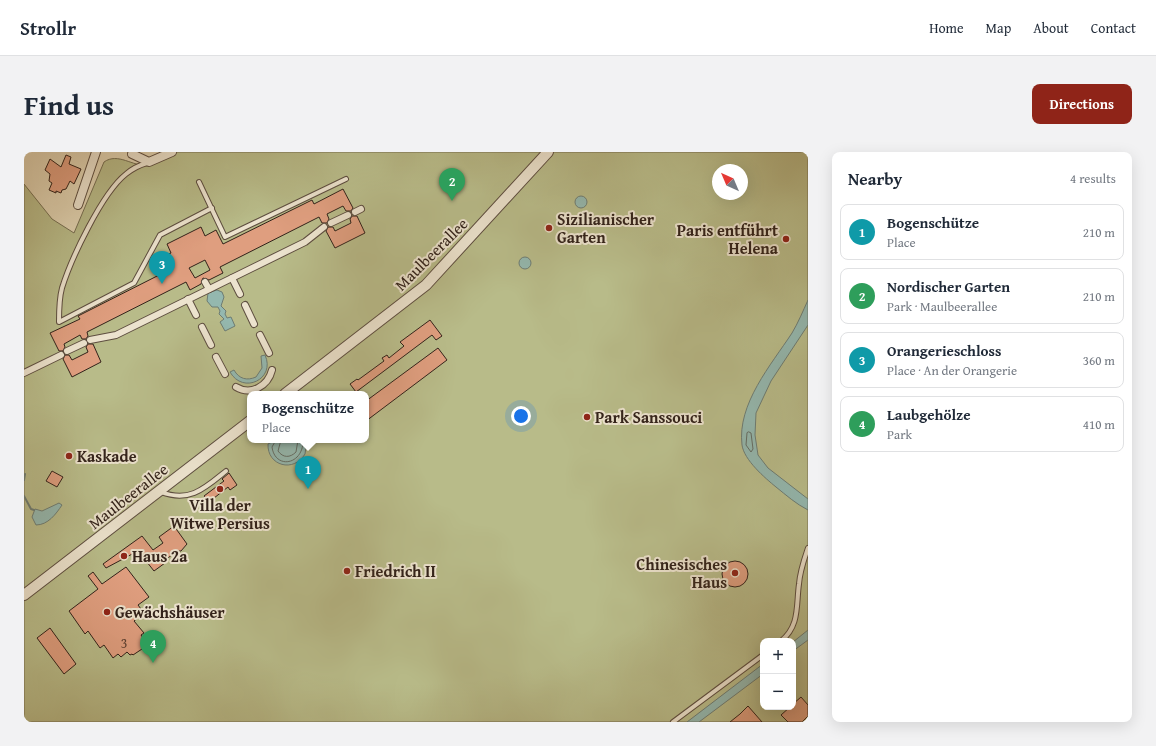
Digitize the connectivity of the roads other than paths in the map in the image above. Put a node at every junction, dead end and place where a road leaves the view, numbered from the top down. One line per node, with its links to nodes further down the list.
1 (96, 152): 8 (street)
2 (172, 152): 5 (street)
3 (548, 152): 38 (street, Maulbeerallee)
4 (132, 154): 5 (street)
5 (150, 162): 9 (lane)
6 (346, 179): 9 (lane)
7 (200, 182): 9 (lane)
8 (78, 205)
9 (212, 208)
10 (361, 209): 11 (street)
11 (355, 212)
12 (348, 216): 13 (street)
13 (331, 223)
14 (324, 227): 15 (street)
15 (232, 278): 17 (street); 18 (street)
16 (205, 282): 17 (street)
17 (209, 289): 19 (street)
18 (240, 294)
19 (188, 299): 21 (street); 25 (street)
20 (245, 306): 22 (street)
21 (196, 315)
22 (254, 324)
23 (202, 327): 27 (street)
24 (260, 335): 29 (street)
25 (90, 340)
26 (84, 343): 28 (street)
27 (211, 345)
28 (67, 352)
29 (269, 353)
30 (61, 355): 32 (street)
31 (216, 357): 34 (street)
32 (24, 373)
33 (274, 373): 37 (street)
34 (225, 374)
35 (239, 390): 36 (street)
36 (247, 391)
37 (255, 391)
38 (289, 391)
39 (247, 423): 41 (street, Maulbeerallee)
40 (226, 471): 41 (lane)
41 (160, 491): 43 (street, Maulbeerallee)
42 (808, 548): 44 (lane)
43 (24, 596)
44 (784, 638)
45 (760, 656): 46 (lane)
46 (673, 722)

